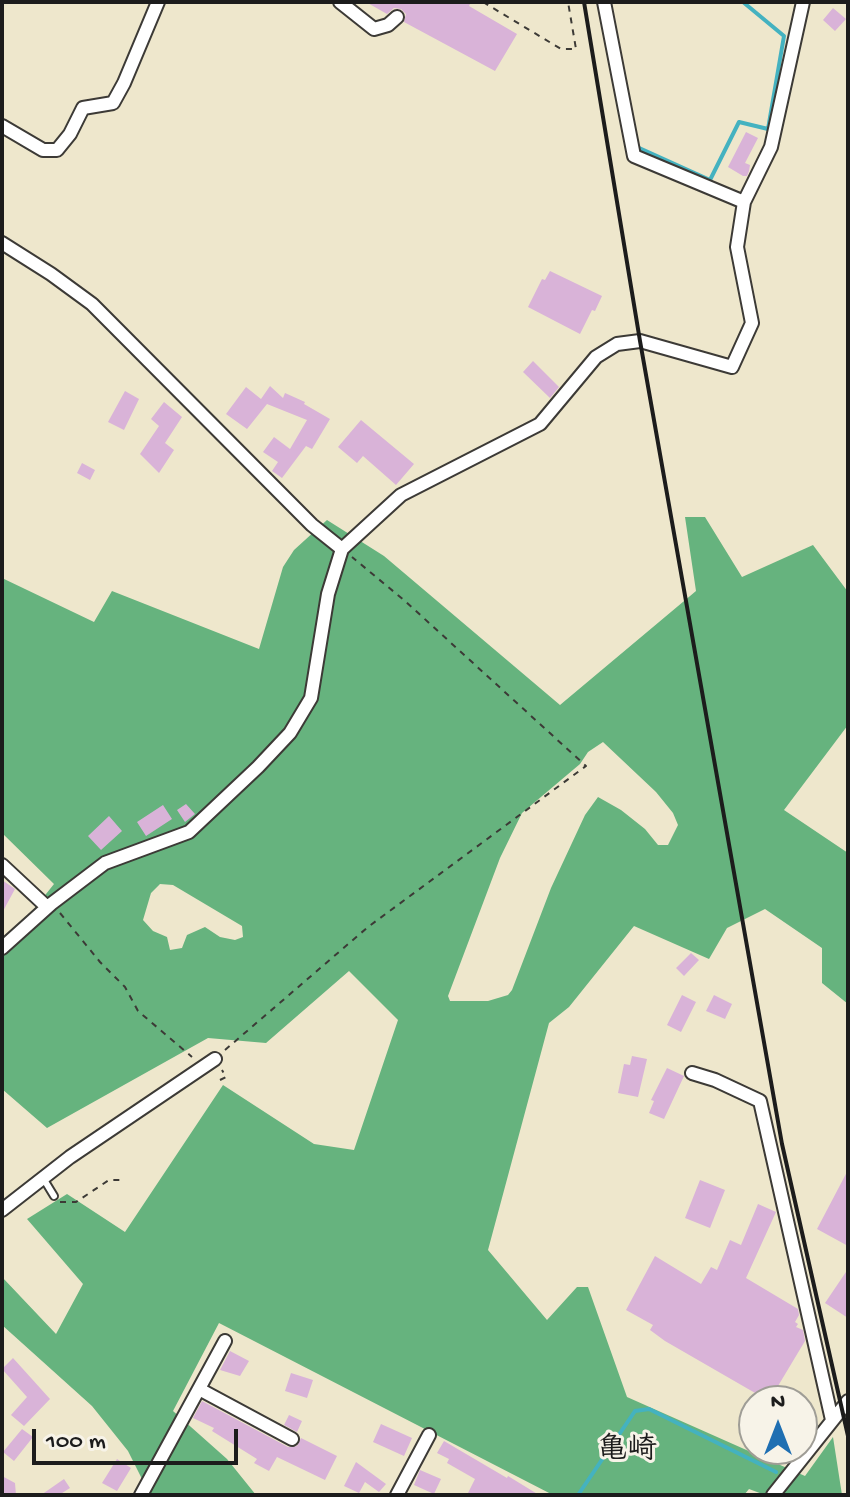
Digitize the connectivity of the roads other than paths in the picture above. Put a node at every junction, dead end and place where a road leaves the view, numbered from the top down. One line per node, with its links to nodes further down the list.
1 (158, 2): 6 (street)
2 (340, 2): 5 (street)
3 (604, 2): 7 (street)
4 (803, 2): 7 (street)
5 (397, 17)
6 (2, 126)
7 (744, 202): 9 (street)
8 (2, 243): 9 (street)
9 (342, 549): 11 (street)
10 (2, 865): 11 (street)
11 (49, 906): 12 (street)
12 (2, 948)
13 (215, 1059): 15 (street)
14 (692, 1073): 21 (street)
15 (43, 1178): 16 (lane); 17 (street)
16 (54, 1196)
17 (2, 1210)
18 (225, 1341): 19 (street)
19 (199, 1389): 23 (street); 24 (street)
20 (848, 1401): 21 (street)
21 (832, 1420): 26 (street)
22 (429, 1435): 25 (street)
23 (292, 1439)
24 (141, 1495)
25 (397, 1495)
26 (773, 1495)

